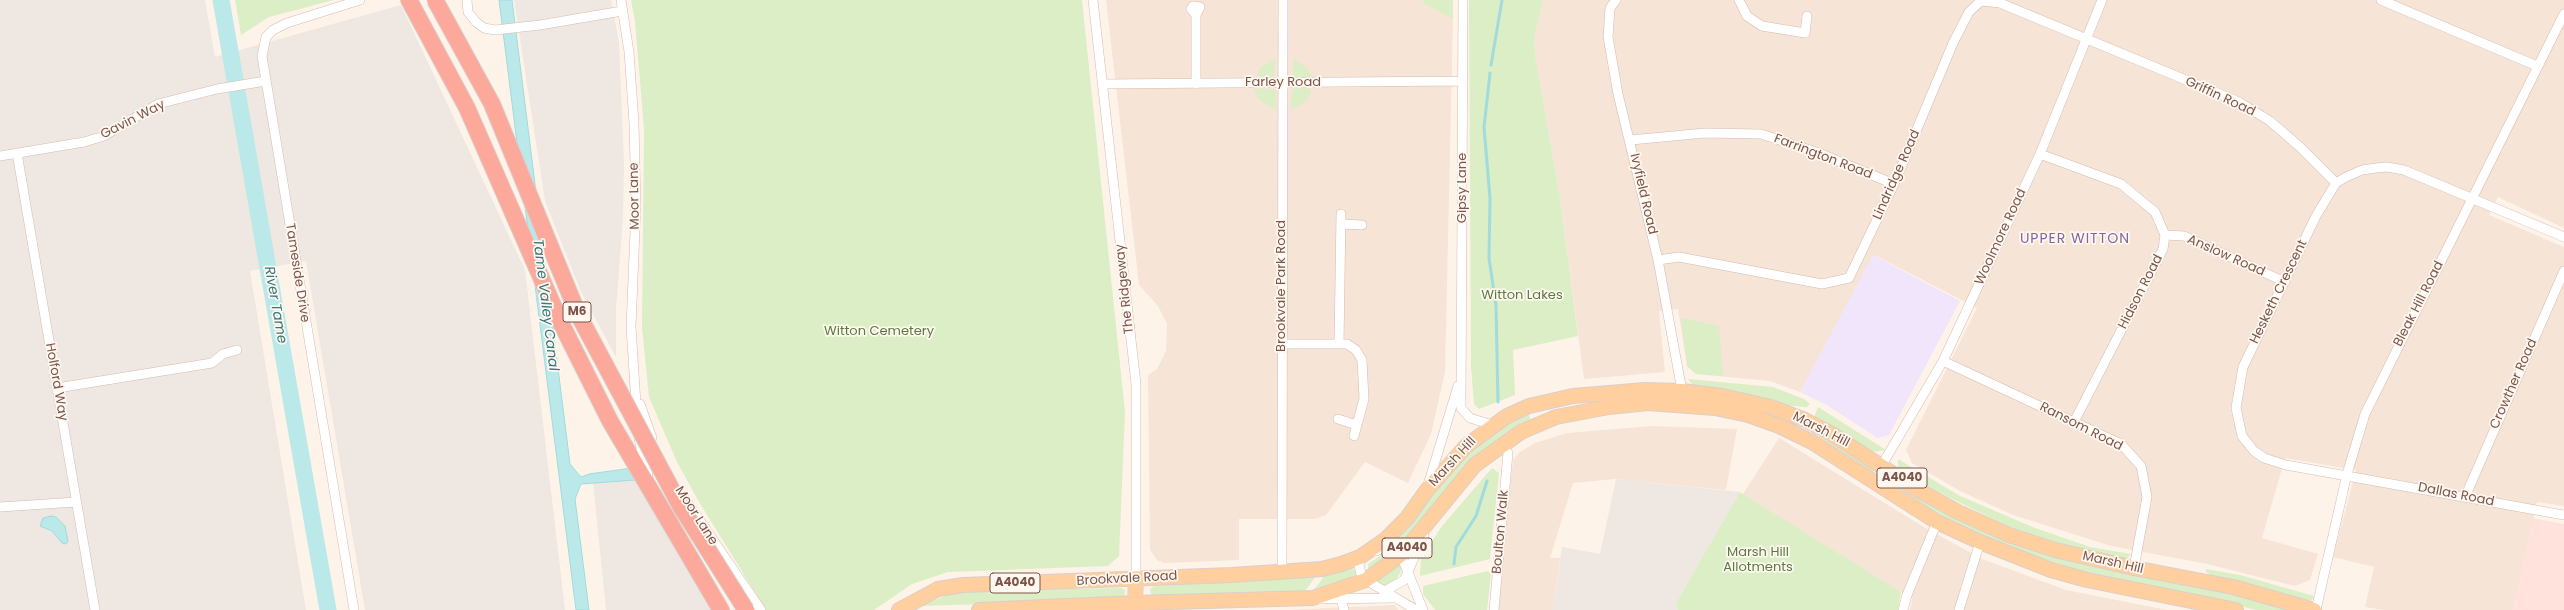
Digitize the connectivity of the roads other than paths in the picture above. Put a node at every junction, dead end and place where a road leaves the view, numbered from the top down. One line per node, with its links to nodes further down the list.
1 (360, 0): 20 (street, Tameside Drive)
2 (409, 0): 78 (highway, M6)
3 (435, 0): 80 (highway, M6, bridge)
4 (467, 0): 13 (street)
5 (620, 0): 13 (street, Moor Lane)
6 (1093, 0): 22 (street, The Ridgeway)
7 (1284, 0): 21 (street, Brookvale Park Road)
8 (1463, 0): 19 (street, Gipsy Lane)
9 (1616, 0): 24 (street, Ivyfield Road)
10 (1740, 0): 16 (street)
11 (2102, 0): 17 (street, Woolmore Road)
12 (2381, 0): 18 (street)
13 (622, 11): 46 (street, Moor Lane)
14 (2564, 14): 18 (street, Bleak Hill Road)
15 (1196, 15): 23 (street)
16 (1807, 16)
17 (2086, 38): 26 (street, Woolmore Road); 28 (street, Griffin Road); 29 (street, Lindridge Road)
18 (2537, 66): 30 (street, Bleak Hill Road)
19 (1463, 81): 21 (street, Farley Road); 43 (street, Gipsy Lane)
20 (261, 82): 25 (street, Gavin Way); 77 (street, Tameside Drive)
21 (1284, 83): 23 (street, Farley Road); 39 (street, Brookvale Park Road)
22 (1103, 84): 23 (street, Farley Road); 69 (street, The Ridgeway)
23 (1196, 84)
24 (1631, 140): 29 (street, Farrington Road); 36 (street, Ivyfield Road)
25 (17, 153): 27 (street, Gavin Way); 44 (street, Holford Way)
26 (2040, 154): 34 (street); 42 (street, Woolmore Road)
27 (0, 156)
28 (2336, 183): 30 (street); 38 (street, Hesketh Crescent)
29 (1894, 184): 36 (street, Lindridge Road)
30 (2473, 200): 35 (street); 54 (street, Bleak Hill Road)
31 (1341, 214): 32 (street)
32 (1342, 224): 33 (street); 40 (street)
33 (1362, 225)
34 (2165, 235): 38 (street, Anslow Road); 48 (street, Hidson Road)
35 (2564, 237)
36 (1658, 260): 45 (street, Ivyfield Road)
37 (2564, 271): 57 (street, Crowther Road)
38 (2285, 282): 54 (street, Hesketh Crescent)
39 (1281, 344): 40 (street); 67 (street, Brookvale Park Road)
40 (1339, 344): 49 (street)
41 (236, 350): 44 (street)
42 (1943, 361): 48 (street, Ransom Road); 53 (street, Woolmore Road)
43 (1462, 375): 50 (street, Gipsy Lane); 56 (street, Gipsy Lane)
44 (57, 388): 58 (street, Holford Way)
45 (1682, 391): 50 (main road, Marsh Hill / A4040); 53 (main road, Marsh Hill / A4040)
46 (636, 392): 79 (street, Moor Lane); 81 (street, Moor Lane)
47 (1338, 419): 49 (street)
48 (2074, 422): 66 (street, Ransom Road)
49 (1357, 425): 51 (street)
50 (1492, 425): 56 (main road, Marsh Hill / A4040)
51 (1354, 436)
52 (1508, 453): 87 (street, Boulton Walk)
53 (1882, 465): 55 (main road); 66 (main road, Marsh Hill / A4040)
54 (2347, 474): 57 (street, Dallas Road); 91 (street, Bleak Hill Road)
55 (1873, 482): 59 (main road, Marsh Hill / A4040); 62 (main road, Marsh Hill / A4040)
56 (1427, 490): 65 (main road, Marsh Hill / A4040)
57 (2464, 497): 61 (street, Dallas Road)
58 (76, 502): 60 (street); 76 (street, Holford Way)
59 (1440, 507): 64 (main road, Marsh Hill / A4040); 68 (street)
60 (0, 508)
61 (2564, 515)
62 (1937, 522): 63 (main road, Marsh Hill / A4040); 88 (street)
63 (1980, 542): 89 (street); 90 (main road, Marsh Hill / A4040)
64 (1402, 554): 65 (street); 68 (street); 70 (main road, Marsh Hill / A4040)
65 (1360, 557): 67 (main road, Brookvale Road / A4040); 70 (street)
66 (2134, 568): 91 (main road, Marsh Hill / A4040)
67 (1282, 572): 69 (main road, Brookvale Road / A4040)
68 (1409, 573): 71 (street); 86 (street)
69 (1136, 578): 75 (main road); 82 (main road, Brookvale Road / A4040)
70 (1366, 580): 71 (street); 72 (main road, Brookvale Road / A4040)
71 (1385, 591): 73 (street)
72 (1313, 598): 74 (street); 75 (main road, Brookvale Road / A4040)
73 (1392, 598): 74 (street); 85 (street)
74 (1341, 599): 84 (street)
75 (1135, 606): 83 (main road, Brookvale Road / A4040)
76 (95, 610)
77 (354, 610)
78 (721, 610)
79 (726, 610)
80 (746, 610)
81 (761, 610)
82 (899, 610)
83 (979, 610)
84 (1344, 610)
85 (1416, 610)
86 (1423, 610)
87 (1494, 610)
88 (1903, 610)
89 (1959, 610)
90 (2236, 610)
91 (2315, 610)

